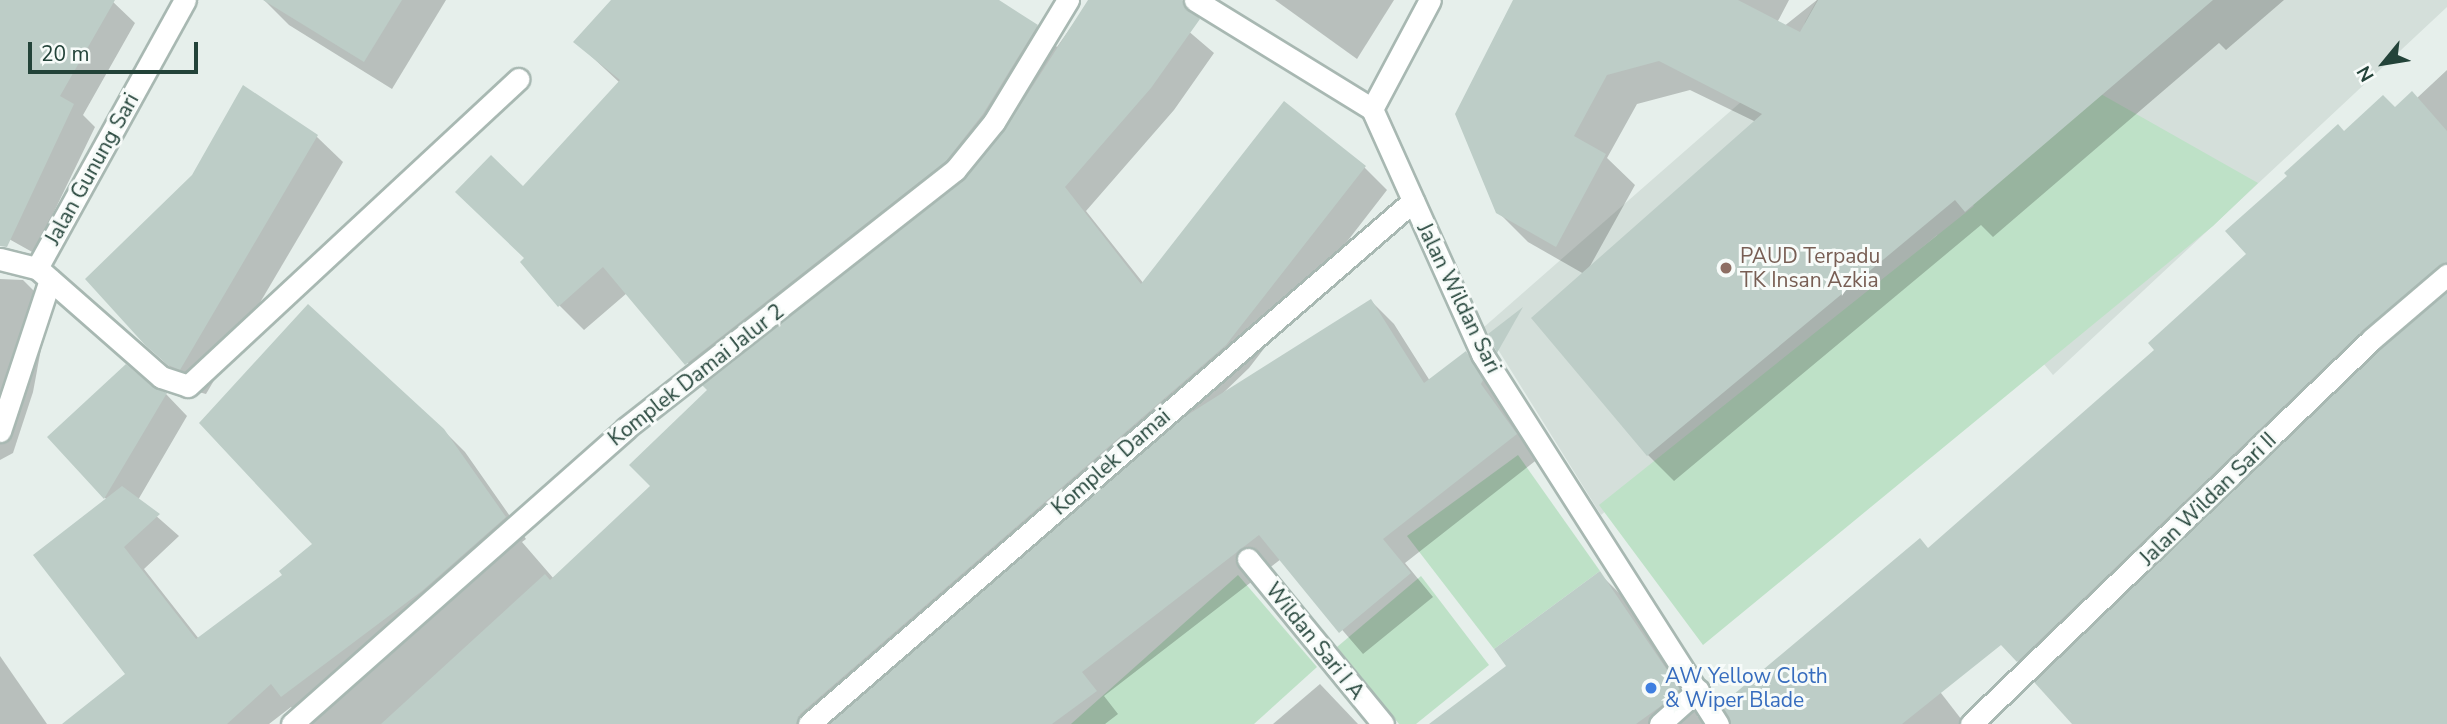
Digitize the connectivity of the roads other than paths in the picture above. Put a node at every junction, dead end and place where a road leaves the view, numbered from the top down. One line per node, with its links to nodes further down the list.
1 (185, 0): 9 (street, Jalan Gunung Sari)
2 (1068, 0): 14 (street, Komplek Damai Jalur 2)
3 (1195, 0): 6 (street)
4 (1430, 0): 6 (street)
5 (518, 79): 9 (street)
6 (1372, 108): 7 (street, Jalan Wildan Sari)
7 (1413, 201): 13 (street, Jalan Wildan Sari); 15 (street, Komplek Damai)
8 (0, 259): 9 (street, Jalan Gunung Sari)
9 (43, 274): 11 (street)
10 (2447, 275): 19 (street, Jalan Wildan Sari II)
11 (0, 431)
12 (1248, 559): 16 (street, Wildan Sari I A)
13 (1698, 690): 17 (street); 18 (street, Jalan Wildan Sari)
14 (292, 724)
15 (809, 724)
16 (1383, 724)
17 (1660, 724)
18 (1718, 724)
19 (1971, 724)

